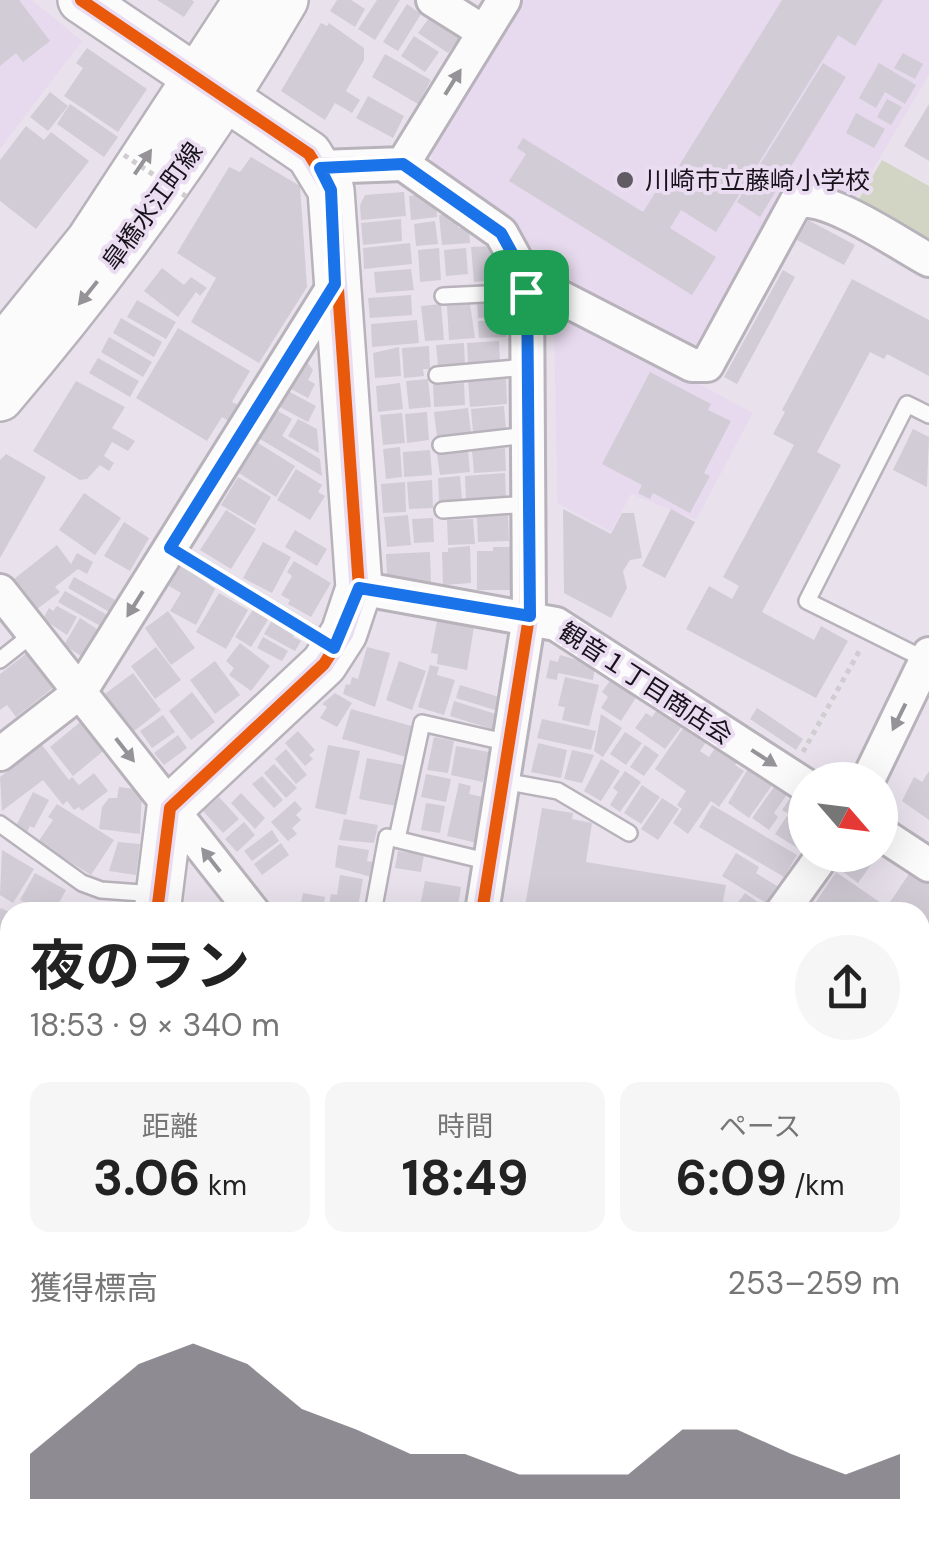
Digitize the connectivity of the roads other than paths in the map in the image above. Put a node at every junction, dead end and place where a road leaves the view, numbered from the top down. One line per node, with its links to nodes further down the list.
1 (81, 0): 7 (street)
2 (247, 0): 7 (street, 皐橋水江町線)
3 (285, 0): 7 (street, 皐橋水江町線)
4 (433, 0): 6 (street)
5 (504, 0): 6 (street)
6 (484, 32): 8 (street, one-way to 6)
7 (212, 91): 9 (street); 14 (street, 皐橋水江町線, one-way to 7); 17 (street, 皐橋水江町線, one-way to 17)
8 (403, 164): 9 (street); 12 (street)
9 (320, 168): 11 (street)
10 (929, 260): 12 (street)
11 (335, 284): 23 (street); 24 (street)
12 (526, 286): 13 (lane); 15 (street)
13 (443, 296)
14 (0, 351)
15 (526, 367): 16 (lane); 19 (street)
16 (437, 375)
17 (0, 398)
18 (929, 415): 29 (lane)
19 (527, 435): 20 (lane); 21 (street)
20 (441, 445)
21 (528, 504): 22 (lane); 26 (street)
22 (443, 510)
23 (170, 548): 28 (lane); 31 (street, one-way to 31)
24 (359, 588): 26 (street, 観音１丁目商店会); 28 (street)
25 (0, 590): 27 (street)
26 (530, 616): 32 (street); 35 (street, 観音１丁目商店会, one-way to 35)
27 (34, 633): 30 (lane); 31 (street)
28 (334, 648): 37 (street)
29 (927, 657): 34 (street, one-way to 34)
30 (0, 660)
31 (80, 692): 33 (street); 37 (street, one-way to 37)
32 (509, 743): 36 (street); 40 (lane)
33 (0, 754)
34 (877, 762)
35 (788, 774)
36 (503, 781): 39 (lane); 42 (street)
37 (170, 808): 46 (street); 47 (street, one-way to 37)
38 (0, 824): 45 (lane)
39 (628, 834)
40 (397, 839): 42 (lane); 48 (lane)
41 (898, 845): 43 (street)
42 (490, 862): 49 (street)
43 (929, 865)
44 (811, 872): 50 (street)
45 (150, 902)
46 (158, 902)
47 (245, 902)
48 (375, 902)
49 (484, 902)
50 (789, 902)

